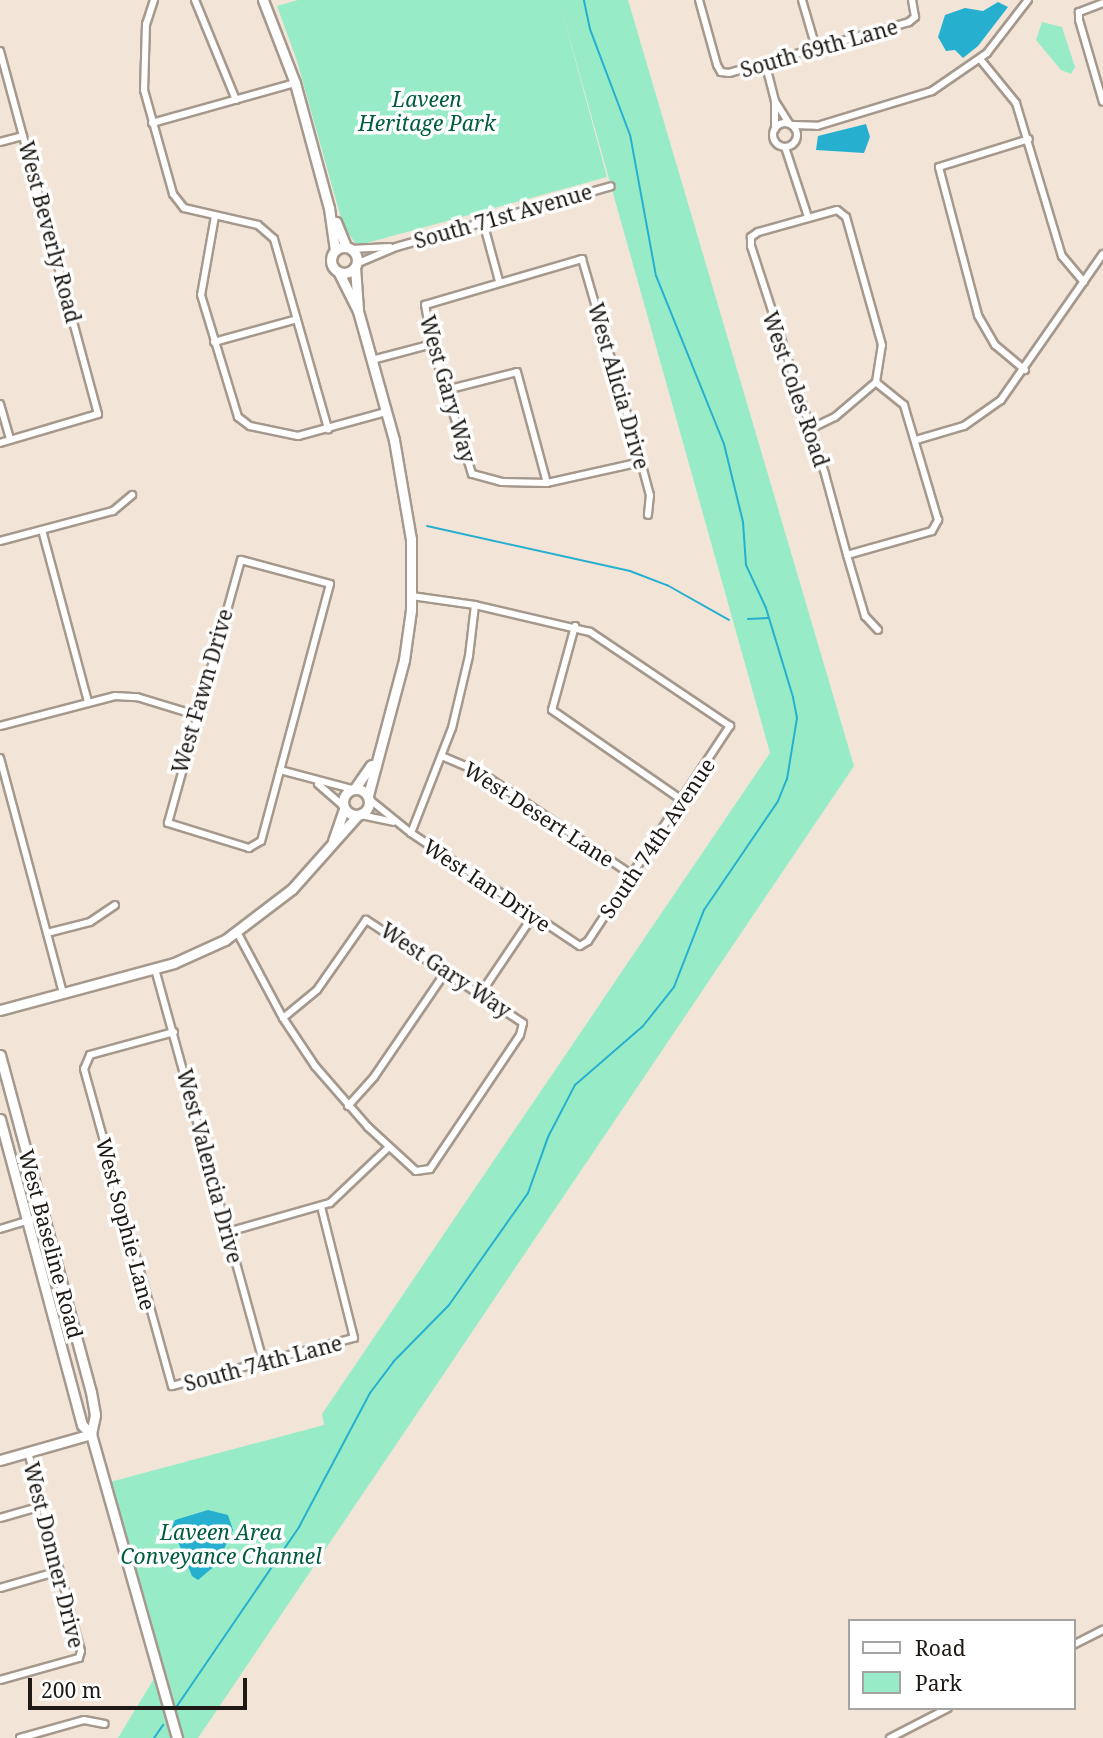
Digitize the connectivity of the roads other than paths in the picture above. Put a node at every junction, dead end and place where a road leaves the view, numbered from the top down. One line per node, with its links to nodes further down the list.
1 (154, 0): 17 (street)
2 (195, 0): 14 (street)
3 (263, 0): 13 (street)
4 (699, 0): 12 (street, South 69th Lane)
5 (802, 0): 9 (street)
6 (912, 0): 9 (street, South 69th Lane)
7 (1028, 0): 11 (street)
8 (1103, 3): 16 (street)
9 (816, 48): 12 (street, South 69th Lane)
10 (0, 51): 21 (street, West Beverly Road)
11 (980, 59): 19 (street); 23 (street)
12 (765, 62): 15 (street)
13 (295, 83): 14 (street); 27 (street)
14 (236, 100): 17 (street)
15 (775, 101): 18 (street); 20 (street)
16 (1103, 102)
17 (152, 123): 28 (street)
18 (790, 124): 19 (street); 20 (street); 22 (street)
19 (817, 126): 22 (street)
20 (775, 129): 25 (street)
21 (23, 136): 24 (street); 51 (street, West Beverly Road)
22 (797, 138): 25 (street)
23 (1029, 139): 38 (street); 44 (street)
24 (0, 142)
25 (789, 146): 29 (street)
26 (611, 186): 30 (street, South 71st Avenue)
27 (329, 208): 32 (street); 33 (street)
28 (215, 216): 40 (street); 41 (street)
29 (808, 217): 45 (street, West Coles Road); 50 (street, West Coles Road)
30 (483, 222): 31 (street, South 71st Avenue); 37 (street)
31 (396, 247): 32 (street, South 71st Avenue); 35 (street, South 71st Avenue)
32 (349, 248): 33 (street); 35 (street)
33 (335, 250): 36 (street)
34 (1103, 254): 38 (street)
35 (356, 266): 36 (street); 39 (street)
36 (339, 273): 39 (street)
37 (499, 281): 42 (street, West Gary Way); 54 (street, West Alicia Drive)
38 (1084, 282): 44 (street)
39 (358, 311): 43 (street)
40 (298, 319): 41 (street); 49 (street)
41 (214, 342): 49 (street)
42 (432, 344): 43 (street); 46 (street, West Gary Way)
43 (372, 360): 48 (street)
44 (1025, 370): 52 (street)
45 (876, 382): 50 (street); 52 (street)
46 (446, 390): 55 (street, West Gary Way); 55 (street)
47 (0, 404): 51 (street)
48 (386, 412): 49 (street); 61 (street)
49 (328, 429)
50 (808, 430): 60 (street, West Coles Road)
51 (10, 440): 53 (street)
52 (916, 440): 60 (street)
53 (0, 443)
54 (641, 462): 55 (street); 57 (street, West Alicia Drive)
55 (547, 483)
56 (132, 495): 58 (street)
57 (648, 515)
58 (42, 530): 59 (street); 65 (street)
59 (0, 541)
60 (847, 555): 64 (street, West Coles Road)
61 (412, 596): 62 (street); 68 (street)
62 (475, 605): 63 (street); 69 (street)
63 (575, 626): 75 (street); 75 (street, South 74th Avenue)
64 (878, 629)
65 (88, 702): 66 (street); 67 (street)
66 (196, 715): 71 (street, West Fawn Drive); 71 (street, West Fawn Drive)
67 (0, 726)
68 (378, 755): 73 (street); 74 (street)
69 (444, 757): 79 (street); 81 (street, West Desert Lane)
70 (0, 758): 85 (street)
71 (280, 770): 72 (street)
72 (316, 783): 73 (street); 76 (street)
73 (354, 789): 74 (street); 76 (street)
74 (368, 797): 77 (street); 78 (street, West Ian Drive)
75 (682, 800): 81 (street, South 74th Avenue)
76 (344, 807): 77 (street); 80 (street)
77 (360, 815): 78 (street, West Ian Drive); 80 (street)
78 (395, 822): 79 (street, West Ian Drive)
79 (411, 833): 83 (street, West Ian Drive)
80 (332, 842): 84 (street)
81 (632, 875): 86 (street, South 74th Avenue)
82 (115, 905): 85 (street)
83 (533, 916): 86 (street, West Ian Drive); 90 (street)
84 (237, 932): 87 (street); 92 (street)
85 (47, 933): 89 (street)
86 (580, 946)
87 (155, 969): 89 (street); 93 (street, West Valencia Drive)
88 (447, 970): 90 (street, West Gary Way); 92 (street, West Gary Way); 95 (street)
89 (63, 993): 91 (street)
90 (481, 993): 97 (street, West Gary Way)
91 (0, 1010)
92 (283, 1018): 95 (street)
93 (174, 1032): 102 (street, West Valencia Drive); 104 (street, West Sophie Lane)
94 (0, 1055): 99 (street, West Baseline Road)
95 (348, 1106): 97 (street)
96 (0, 1119): 100 (street, West Baseline Road)
97 (389, 1147): 98 (street)
98 (321, 1207): 102 (street); 103 (street, South 74th Lane)
99 (43, 1216): 100 (street); 105 (street, West Baseline Road)
100 (27, 1220): 101 (street); 105 (street, West Baseline Road)
101 (0, 1229)
102 (228, 1232): 103 (street, West Valencia Drive)
103 (264, 1364): 104 (street, South 74th Lane)
104 (172, 1386)
105 (91, 1434): 106 (street); 117 (street, West Baseline Road)
106 (28, 1452): 107 (street); 108 (street, West Donner Drive)
107 (0, 1460)
108 (42, 1506): 109 (street); 110 (street, West Donner Drive)
109 (0, 1518)
110 (59, 1571): 111 (street); 114 (street, West Donner Drive)
111 (0, 1588)
112 (1103, 1630): 113 (street)
113 (1075, 1644)
114 (0, 1680)
115 (944, 1710): 119 (street)
116 (105, 1724): 118 (street)
117 (176, 1734)
118 (20, 1738)
119 (890, 1738)

